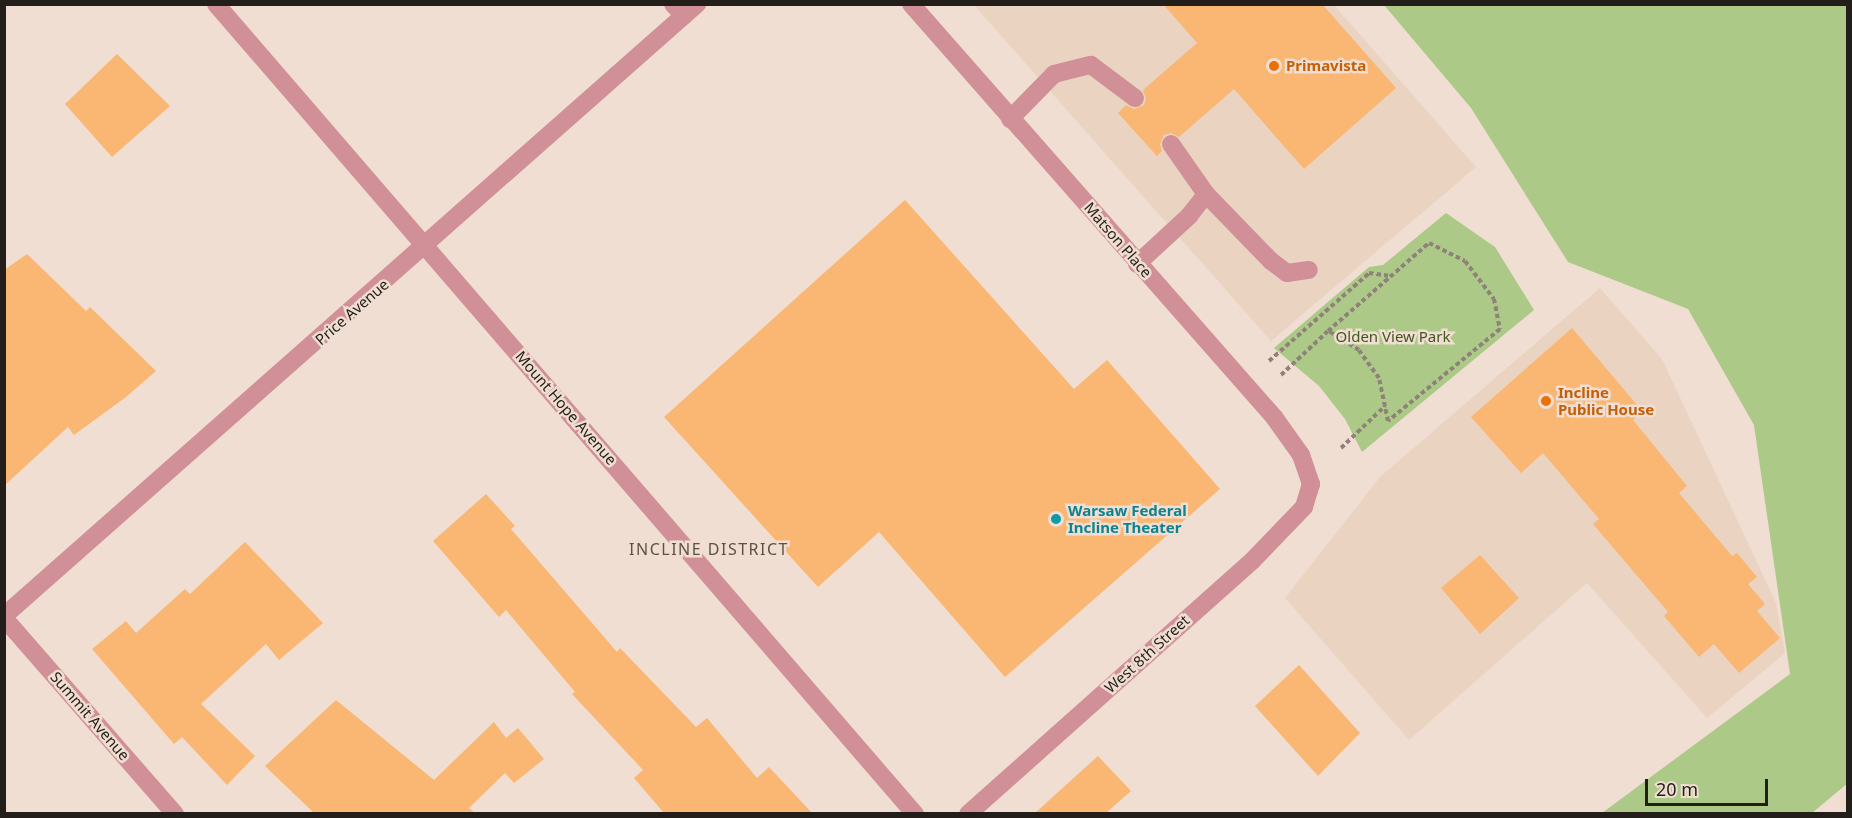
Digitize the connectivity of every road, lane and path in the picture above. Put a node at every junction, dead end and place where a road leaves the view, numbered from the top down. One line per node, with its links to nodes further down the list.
1 (216, 4): 8 (street, Mount Hope Avenue)
2 (911, 4): 5 (street, Matson Place)
3 (685, 8): 8 (street, Price Avenue)
4 (1135, 98): 5 (street)
5 (1010, 119): 9 (street, Matson Place)
6 (1171, 144): 7 (street)
7 (1206, 194): 9 (street); 10 (street)
8 (427, 246): 18 (street, Price Avenue); 20 (street, Mount Hope Avenue)
9 (1137, 264): 17 (street, Matson Place)
10 (1309, 270)
11 (1391, 276): 12 (path); 13 (path); 15 (path)
12 (1328, 331): 14 (path); 15 (path)
13 (1269, 361)
14 (1281, 375)
15 (1385, 406): 16 (path)
16 (1341, 448)
17 (1311, 484): 21 (street, West 8th Street)
18 (4, 617): 19 (street, Summit Avenue)
19 (175, 813)
20 (915, 813)
21 (968, 813)

